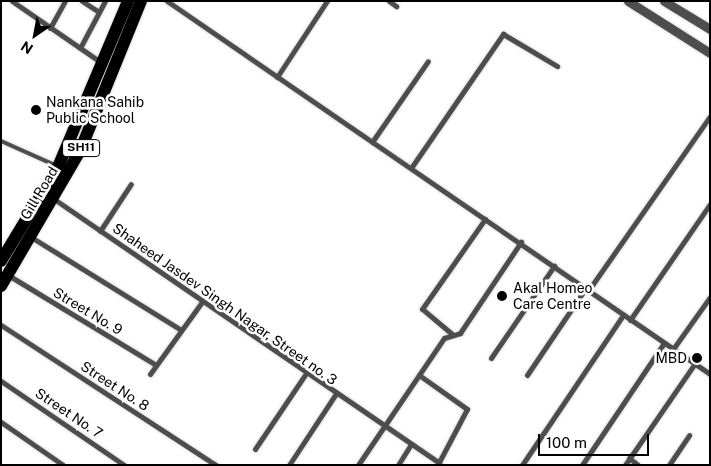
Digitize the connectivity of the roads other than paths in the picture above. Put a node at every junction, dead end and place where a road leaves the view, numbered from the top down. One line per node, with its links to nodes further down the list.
1 (12, 1): 14 (street)
2 (65, 1): 14 (street)
3 (82, 1): 13 (street)
4 (105, 1): 13 (street)
5 (128, 1): 19 (main road, Gill Road / SH11)
6 (141, 1): 28 (main road, Gill Road / SH11)
7 (167, 1): 21 (street)
8 (327, 1): 21 (street)
9 (389, 1): 12 (street)
10 (628, 1): 17 (street)
11 (664, 1): 15 (street)
12 (396, 6)
13 (99, 12): 16 (street)
14 (50, 28): 16 (street)
15 (710, 29)
16 (80, 48): 19 (street)
17 (710, 53)
18 (428, 61): 24 (street)
19 (103, 64): 25 (main road, Gill Road / SH11)
20 (557, 66): 26 (street)
21 (277, 77): 24 (street)
22 (710, 116): 37 (street)
23 (1, 141): 25 (lane)
24 (372, 142): 26 (street)
25 (58, 167): 34 (main road, Gill Road / SH11)
26 (411, 168): 30 (street)
27 (132, 184): 31 (street)
28 (54, 199): 31 (street, Shaheed Jasdev Singh Nagar, Street no. 3); 32 (main road, Gill Road / SH11)
29 (710, 204): 41 (street)
30 (485, 218): 33 (street); 44 (street)
31 (100, 231): 39 (street, Shaheed Jasdev Singh Nagar, Street no. 3)
32 (31, 236): 36 (main road, Gill Road / SH11); 43 (street)
33 (521, 242): 35 (street); 44 (street)
34 (1, 261)
35 (554, 266): 37 (street); 47 (street)
36 (4, 280): 49 (street, Street No. 9)
37 (587, 290): 40 (street); 54 (street)
38 (710, 297): 46 (street)
39 (202, 302): 43 (street); 52 (street, Shaheed Jasdev Singh Nagar, Street no. 3)
40 (623, 315): 41 (street); 70 (street)
41 (630, 320): 45 (street)
42 (1, 325): 66 (street, Street No. 8)
43 (181, 330): 49 (street)
44 (453, 335): 53 (street)
45 (664, 343): 46 (street); 71 (street)
46 (673, 349): 48 (street)
47 (491, 358)
48 (695, 363): 51 (street); 62 (street)
49 (156, 365): 50 (street)
50 (150, 374)
51 (710, 374)
52 (306, 375): 56 (street, Shaheed Jasdev Singh Nagar, Street no. 3); 61 (street)
53 (419, 375): 58 (street); 63 (street)
54 (527, 376)
55 (1, 380): 65 (street, Street No. 7)
56 (335, 395): 58 (street, Shaheed Jasdev Singh Nagar, Street no. 3); 67 (street)
57 (1, 422): 64 (street)
58 (384, 426): 60 (street, Shaheed Jasdev Singh Nagar, Street no. 3); 68 (street)
59 (689, 435): 74 (street)
60 (411, 444): 63 (street, Shaheed Jasdev Singh Nagar, Street no. 3); 69 (street)
61 (254, 449)
62 (629, 458): 72 (street); 73 (street)
63 (438, 464)
64 (63, 465)
65 (124, 465)
66 (216, 465)
67 (288, 465)
68 (358, 465)
69 (398, 465)
70 (522, 465)
71 (582, 465)
72 (625, 465)
73 (638, 465)
74 (668, 465)

